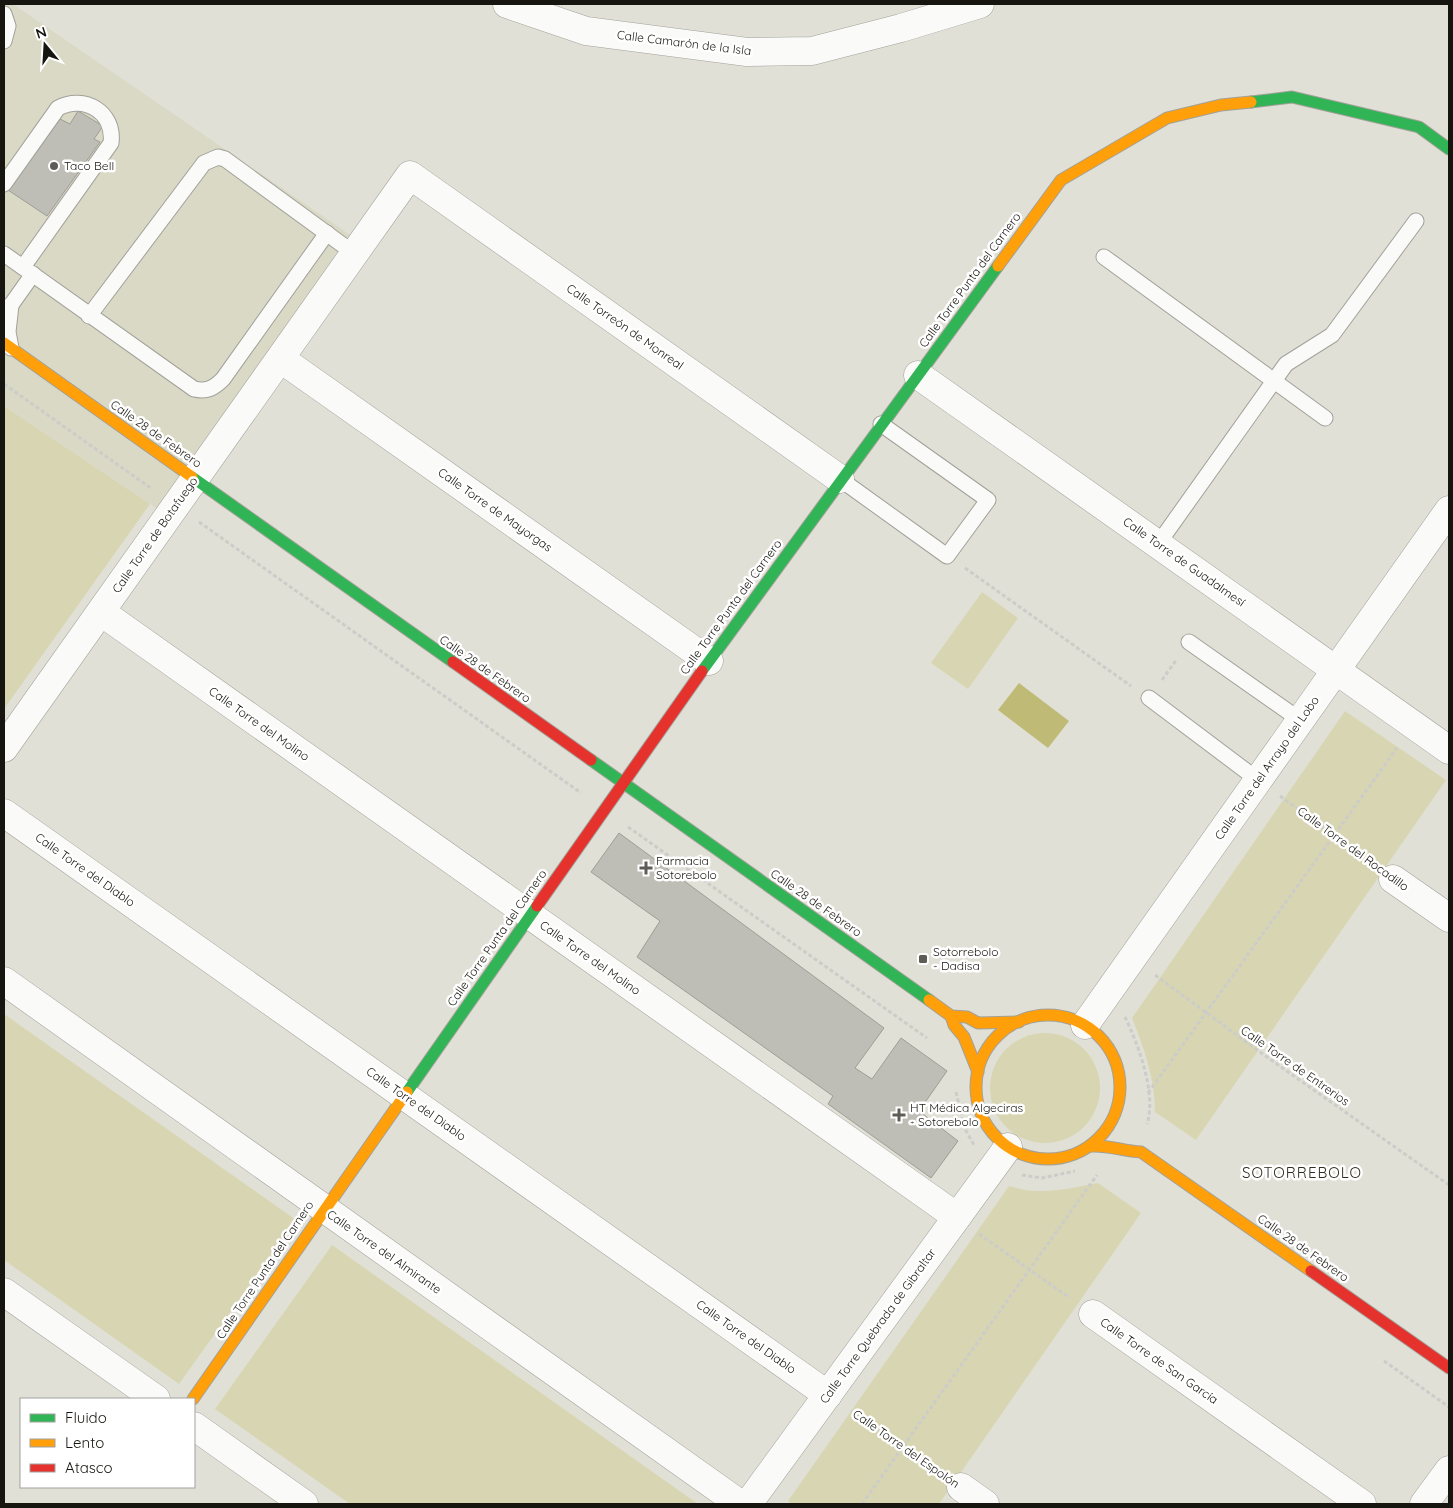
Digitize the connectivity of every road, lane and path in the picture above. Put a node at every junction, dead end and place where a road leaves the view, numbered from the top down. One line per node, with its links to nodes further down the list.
1 (506, 4): 2 (street, Calle Camarón de la Isla)
2 (980, 4)
3 (4, 14): 4 (lane)
4 (4, 41)
5 (1449, 149): 18 (street, Calle Torre Punta del Carnero)
6 (410, 175): 11 (street, Calle Torre de Botafuego); 24 (street, Calle Torreón de Monreal)
7 (4, 184): 13 (lane)
8 (1416, 221): 19 (lane)
9 (327, 233): 11 (lane); 15 (lane); 15 (lane)
10 (4, 254): 13 (lane)
11 (355, 254): 17 (street, Calle Torre de Botafuego)
12 (1104, 257): 19 (lane)
13 (28, 271): 14 (lane); 15 (lane)
14 (7, 307): 16 (lane)
15 (89, 316)
16 (7, 346): 23 (street, Calle 28 de Febrero)
17 (281, 359): 23 (street, Calle Torre de Botafuego); 31 (street, Calle Torre de Mayorgas)
18 (918, 375): 22 (street, Calle Torre Punta del Carnero); 27 (street, Calle Torre de Guadalmesí)
19 (1274, 381): 21 (lane); 27 (lane)
20 (4, 384): 25 (path)
21 (1325, 418)
22 (881, 424): 24 (street, Calle Torre Punta del Carnero); 28 (lane)
23 (195, 478): 25 (street, Calle Torre de Botafuego); 39 (street, Calle 28 de Febrero)
24 (840, 479): 28 (lane); 31 (street, Calle Torre Punta del Carnero)
25 (174, 508): 29 (street, Calle Torre de Botafuego); 41 (path)
26 (1449, 510): 32 (street, Calle Torre del Arroyo del Lobo)
27 (1158, 544): 32 (street, Calle Torre de Guadalmesí)
28 (947, 556): 33 (path)
29 (101, 612): 36 (street, Calle Torre de Botafuego); 44 (street, Calle Torre del Molino)
30 (1189, 642): 33 (path); 34 (lane)
31 (709, 661): 39 (street, Calle Torre Punta del Carnero)
32 (1336, 670): 34 (street, Calle Torre del Arroyo del Lobo); 35 (street, Calle Torre de Guadalmesí)
33 (1149, 698): 38 (lane)
34 (1300, 720): 38 (street, Calle Torre del Arroyo del Lobo)
35 (1413, 725): 37 (street, Calle Torre de Guadalmesí); 42 (path)
36 (4, 748)
37 (1449, 750)
38 (1258, 780): 42 (path, Calle Torre del Rocadillo); 46 (street, Calle Torre del Arroyo del Lobo)
39 (623, 784): 41 (street, Calle Torre Punta del Carnero); 50 (street, Calle 28 de Febrero)
40 (4, 812): 57 (street, Calle Torre del Diablo)
41 (602, 813): 44 (street, Calle Torre Punta del Carnero); 53 (path)
42 (1334, 835): 43 (path, Calle Torre del Rocadillo); 49 (path)
43 (1393, 878): 45 (street, Calle Torre del Rocadillo)
44 (530, 915): 57 (street, Calle Torre Punta del Carnero); 68 (street, Calle Torre del Molino)
45 (1449, 918)
46 (1132, 958): 48 (street, Calle Torre del Arroyo del Lobo); 49 (path, Calle Torre de Entrerios)
47 (4, 981): 67 (street, Calle Torre del Almirante)
48 (1102, 1002): 52 (street, Calle Torre del Arroyo del Lobo); 56 (path)
49 (1206, 1012): 56 (path); 66 (path, Calle Torre de Entrerios)
50 (951, 1016): 51 (street, Calle 28 de Febrero); 54 (street, Calle 28 de Febrero)
51 (1019, 1022): 52 (street); 54 (street)
52 (1085, 1025): 58 (street)
53 (930, 1040)
54 (978, 1072): 63 (street)
55 (956, 1088): 63 (path)
56 (1148, 1093): 60 (path)
57 (404, 1095): 67 (street, Calle Torre Punta del Carnero); 74 (street, Calle Torre del Diablo)
58 (1118, 1103): 59 (street); 61 (street)
59 (1122, 1123)
60 (1138, 1138): 62 (street)
61 (1090, 1146): 62 (street, Calle 28 de Febrero); 63 (street)
62 (1141, 1152): 73 (street, Calle 28 de Febrero)
63 (1002, 1155): 64 (path); 68 (street, Calle Torre Quebrada de Gibraltar)
64 (1079, 1170)
65 (1098, 1174): 69 (path)
66 (1449, 1185)
67 (324, 1209): 76 (street, Calle Torre Punta del Carnero); 83 (street, Calle Torre del Almirante)
68 (956, 1218): 69 (path, Calle Torre de San García); 74 (street, Calle Torre Quebrada de Gibraltar)
69 (1030, 1270): 71 (path, Calle Torre de San García); 79 (path)
70 (4, 1292): 75 (street)
71 (1093, 1314): 87 (street, Calle Torre de San García)
72 (1383, 1360): 77 (path)
73 (1449, 1368)
74 (828, 1395): 79 (path, Calle Torre del Espolón); 84 (street, Calle Torre Quebrada de Gibraltar)
75 (155, 1398)
76 (194, 1398)
77 (1449, 1407)
78 (195, 1427): 82 (street)
79 (903, 1447): 81 (path, Calle Torre del Espolón); 85 (path)
80 (1449, 1470): 88 (street)
81 (961, 1487): 86 (street, Calle Torre del Espolón)
82 (304, 1504)
83 (740, 1504)
84 (748, 1504)
85 (862, 1504)
86 (985, 1504)
87 (1362, 1504)
88 (1424, 1504)

